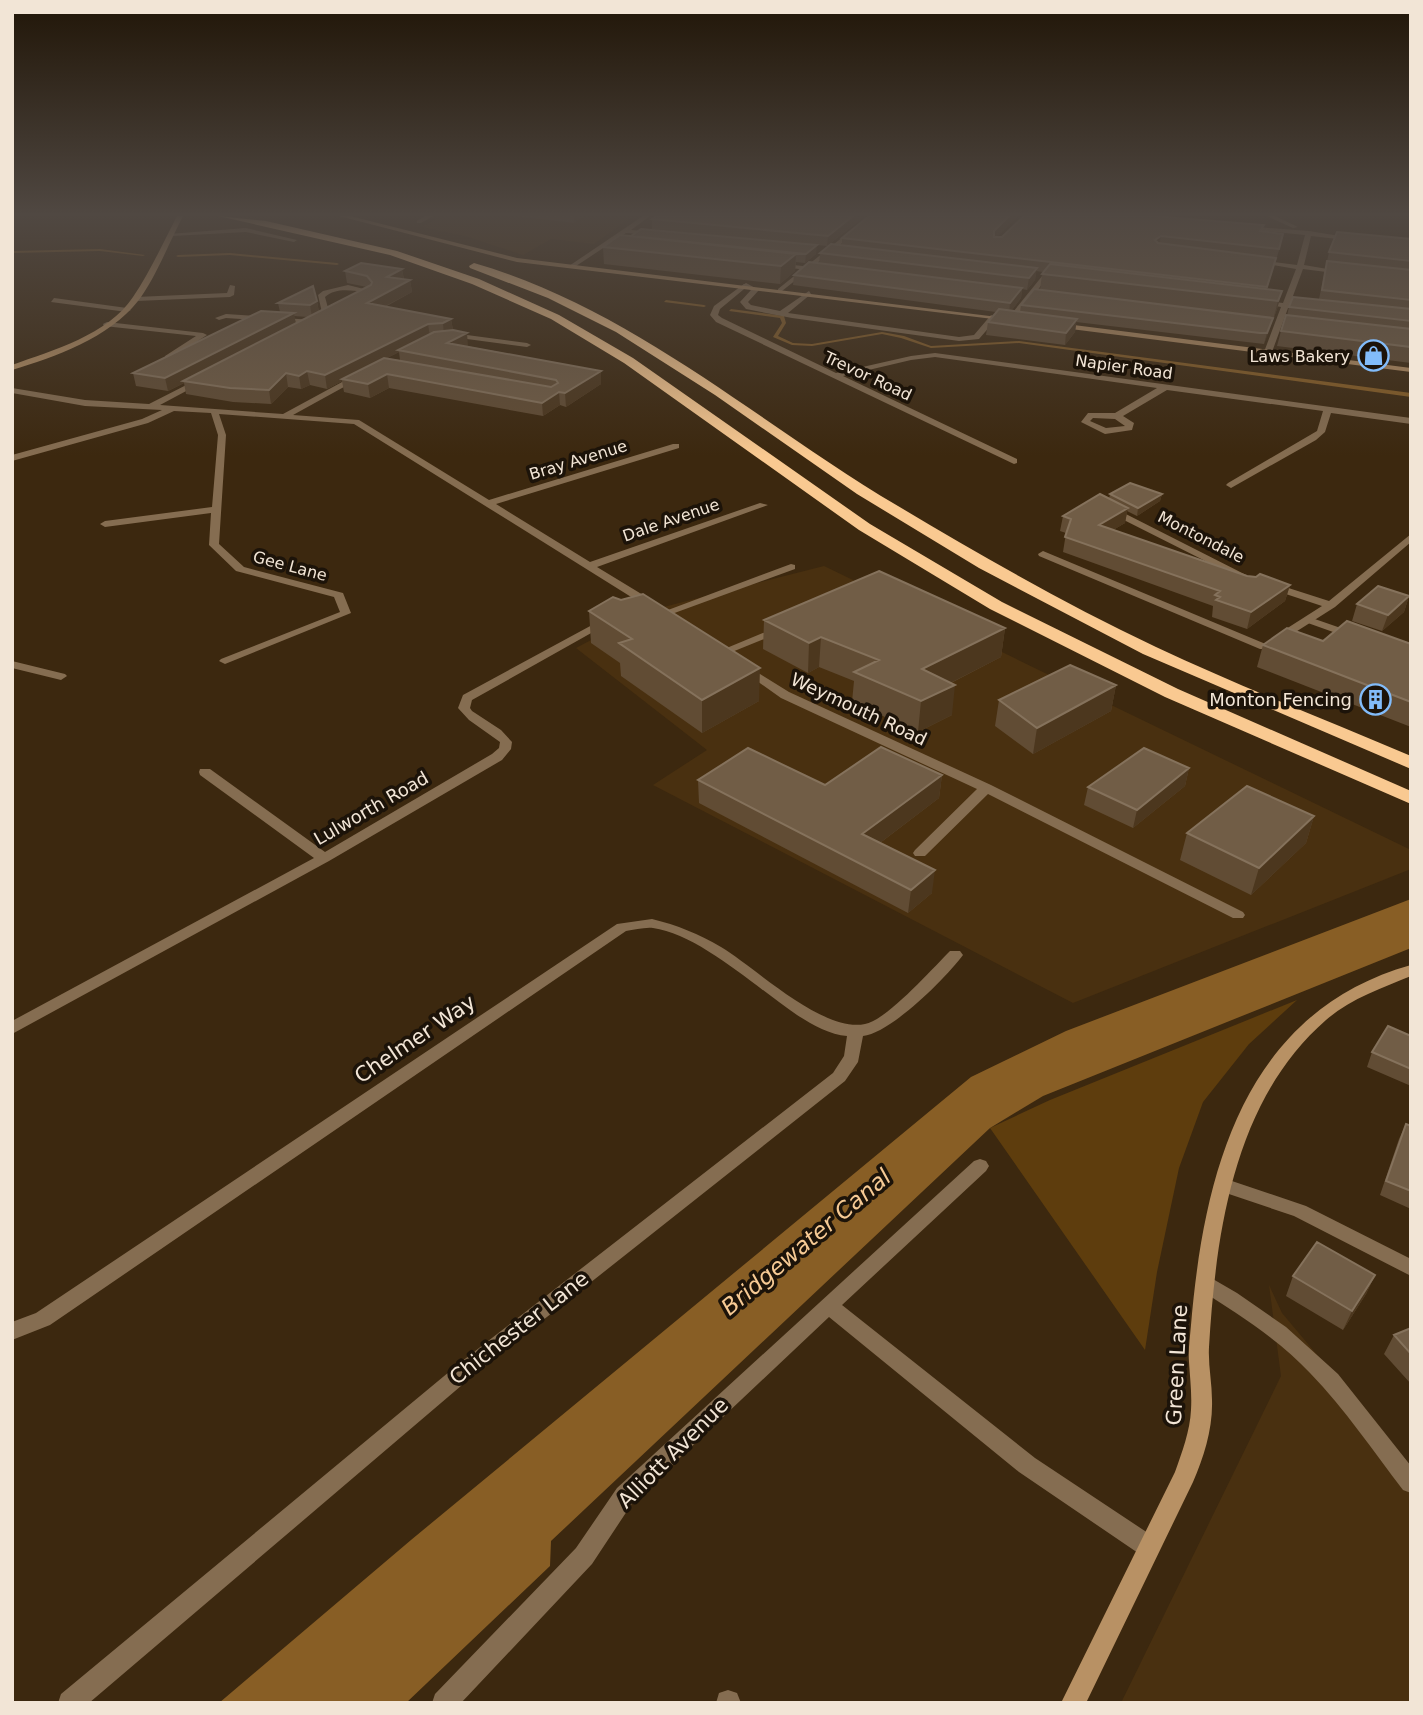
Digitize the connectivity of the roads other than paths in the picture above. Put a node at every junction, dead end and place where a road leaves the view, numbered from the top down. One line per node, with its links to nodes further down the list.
1 (138, 296): 15 (main road)
2 (206, 296): 15 (street)
3 (322, 296): 26 (street)
4 (365, 296): 18 (street)
5 (510, 296): 78 (highway)
6 (552, 296): 75 (highway)
7 (732, 296): 41 (street, Trevor Road)
8 (749, 296): 22 (street)
9 (805, 296): 22 (street)
10 (832, 296): 23 (main road)
11 (1030, 296): 25 (street)
12 (1038, 296): 14 (street)
13 (1288, 296): 19 (street)
14 (1045, 297)
15 (136, 299): 21 (main road)
16 (54, 300): 21 (street)
17 (1244, 300): 19 (street)
18 (348, 304)
19 (1284, 305): 20 (street); 31 (street)
20 (1322, 309)
21 (127, 310): 28 (main road)
22 (783, 313): 23 (street)
23 (993, 317): 25 (main road)
24 (219, 318): 26 (street)
25 (1013, 319): 27 (main road)
26 (313, 321): 33 (street)
27 (1026, 321)
28 (107, 324): 37 (street); 38 (main road)
29 (1053, 324): 36 (main road)
30 (1264, 324): 31 (street)
31 (1278, 325): 32 (street); 36 (street)
32 (1291, 327)
33 (301, 328)
34 (443, 340): 35 (street)
35 (527, 345)
36 (1268, 352): 39 (main road)
37 (163, 361)
38 (12, 368)
39 (1411, 370)
40 (371, 371): 49 (street)
41 (834, 376): 43 (street, Napier Road); 54 (street, Trevor Road)
42 (203, 379): 45 (street)
43 (1165, 387): 47 (street, Napier Road); 50 (street)
44 (12, 390): 45 (street)
45 (149, 407): 46 (street)
46 (171, 409): 48 (street); 53 (street)
47 (1328, 410): 51 (street, Napier Road); 55 (street)
48 (214, 411): 49 (street); 59 (street, Gee Lane)
49 (285, 416): 56 (street)
50 (1117, 416)
51 (1411, 421)
52 (676, 446): 56 (street, Bray Avenue)
53 (12, 458)
54 (1014, 461)
55 (1231, 485)
56 (489, 503): 63 (street)
57 (1100, 504): 66 (street, Montondale)
58 (763, 505): 63 (street, Dale Avenue)
59 (218, 509): 60 (street); 72 (street, Gee Lane)
60 (105, 524)
61 (1411, 537): 66 (street)
62 (1044, 554): 68 (street)
63 (589, 566): 65 (street)
64 (791, 567): 67 (street)
65 (644, 600): 67 (street); 80 (street, Lulworth Road)
66 (1331, 605): 68 (street)
67 (665, 613): 70 (street)
68 (1309, 620): 71 (street)
69 (789, 625): 77 (street, Weymouth Road)
70 (684, 626)
71 (1371, 642)
72 (226, 661)
73 (12, 664): 74 (street)
74 (61, 676)
75 (1411, 763)
76 (205, 772): 80 (street)
77 (986, 788): 79 (street); 81 (street, Weymouth Road)
78 (1411, 798)
79 (920, 853)
80 (324, 858): 84 (street, Lulworth Road)
81 (1238, 915)
82 (955, 955): 85 (street)
83 (1411, 970): 87 (main road, Green Lane)
84 (12, 1028)
85 (855, 1033): 91 (street, Chelmer Way); 94 (street, Chichester Lane)
86 (980, 1166): 90 (street, Alliott Avenue)
87 (1223, 1185): 88 (street); 89 (main road, Green Lane)
88 (1411, 1268)
89 (1206, 1283): 92 (street); 93 (main road, Green Lane)
90 (828, 1305): 93 (street); 95 (street, Alliott Avenue)
91 (12, 1331)
92 (1411, 1483)
93 (1149, 1547): 96 (main road, Green Lane)
94 (70, 1703)
95 (444, 1703)
96 (1073, 1703)

